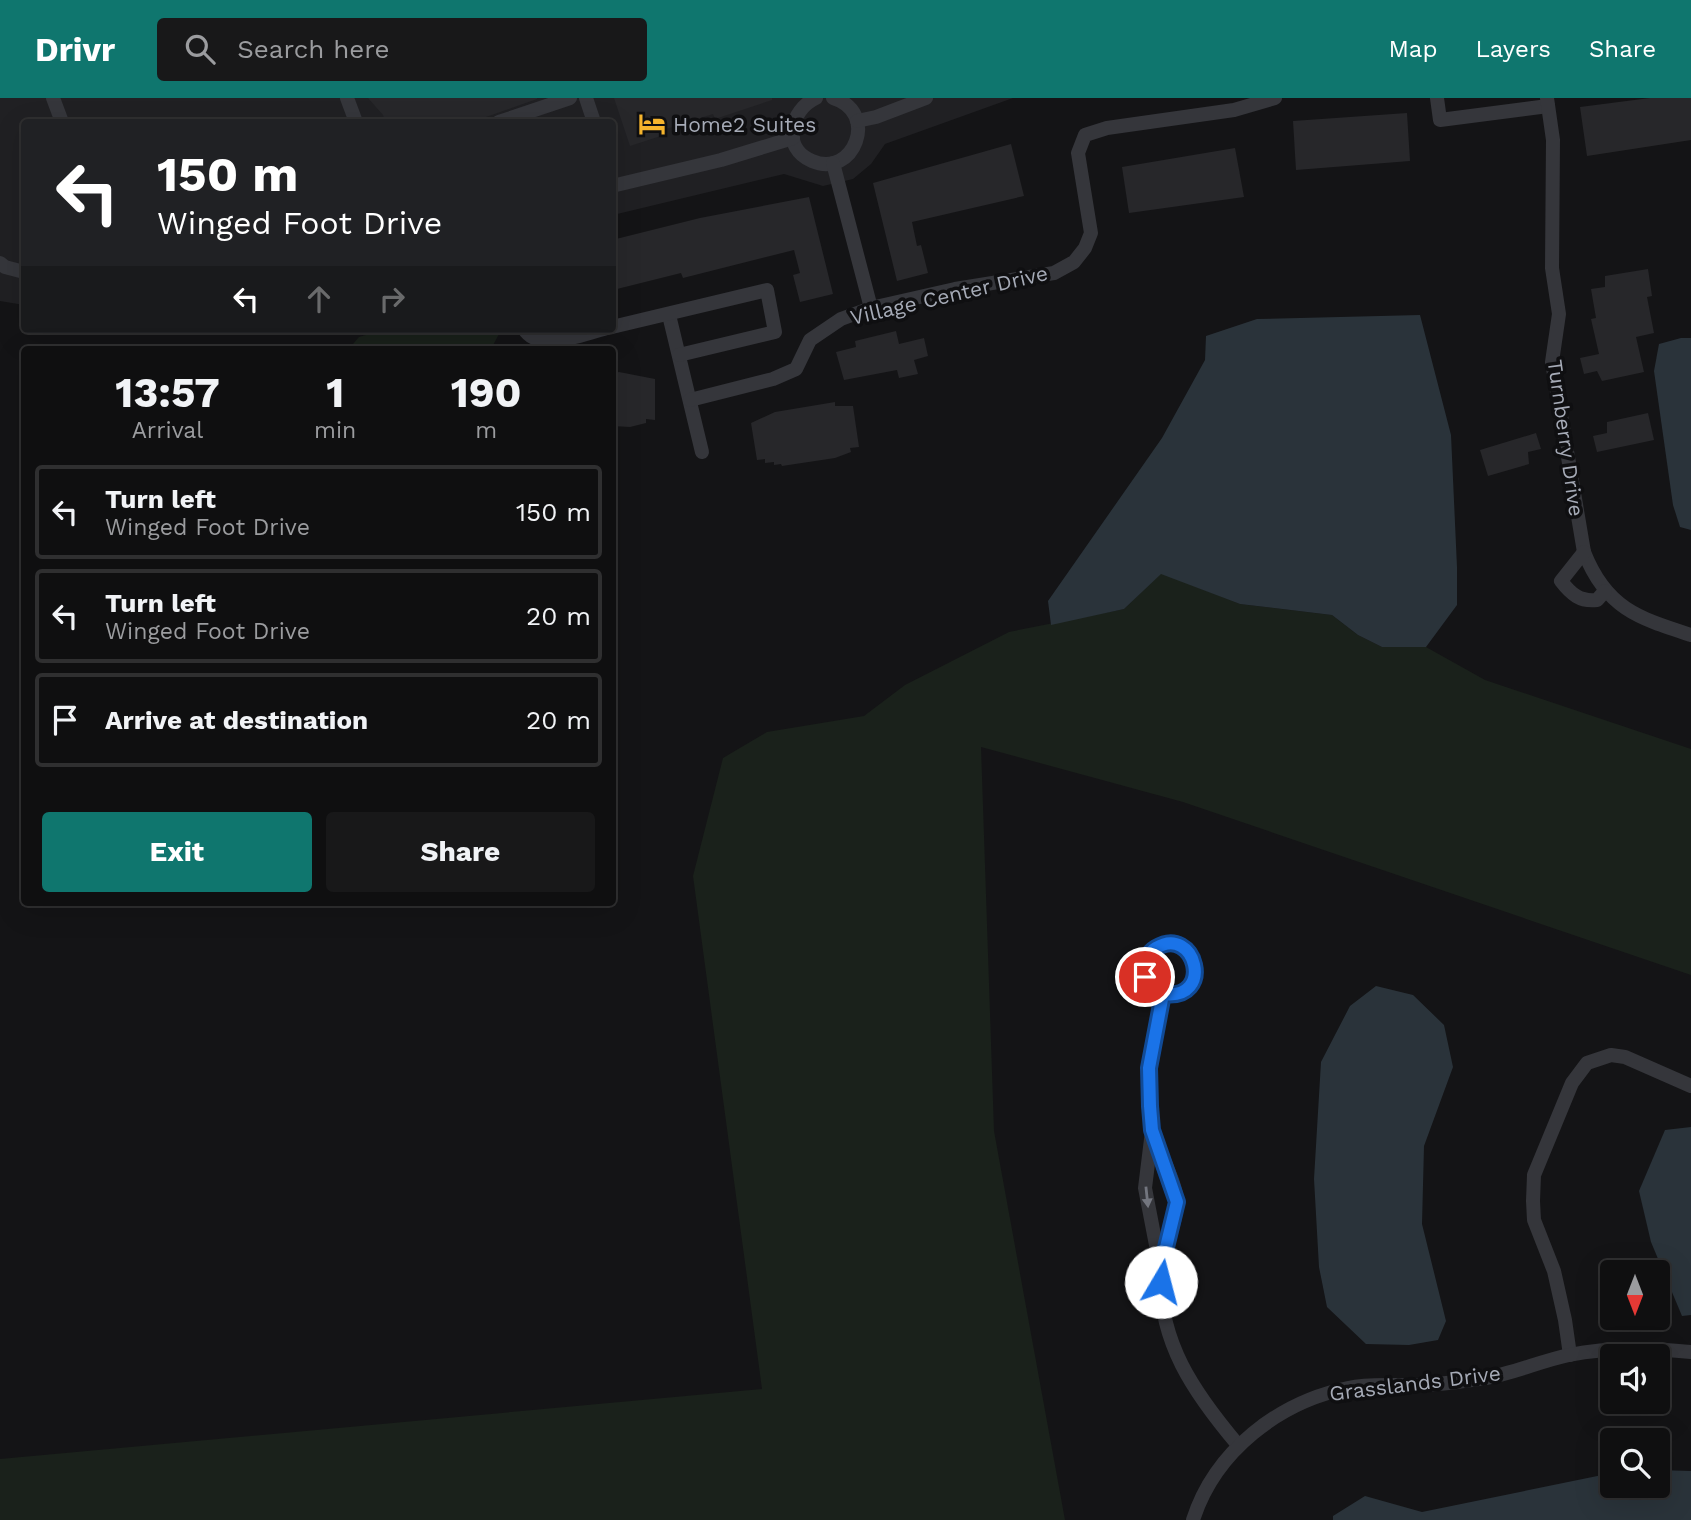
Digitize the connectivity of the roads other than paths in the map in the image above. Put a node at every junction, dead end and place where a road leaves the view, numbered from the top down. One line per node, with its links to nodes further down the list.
1 (53, 98): 11 (street)
2 (347, 98): 12 (street)
3 (570, 98): 13 (street)
4 (586, 98): 14 (street)
5 (816, 98): 16 (street)
6 (833, 98): 15 (street)
7 (926, 98): 15 (street)
8 (1275, 98): 21 (street, Village Center Drive)
9 (1437, 98): 10 (street)
10 (1548, 102): 29 (street, Turnberry Drive)
11 (61, 119)
12 (355, 119)
13 (508, 119)
14 (593, 119)
15 (858, 121): 17 (street)
16 (793, 138): 17 (street); 18 (street)
17 (833, 163): 21 (street)
18 (616, 183)
19 (2, 265): 20 (street)
20 (21, 271)
21 (871, 308): 27 (street, Village Center Drive)
22 (668, 315): 23 (street); 26 (street); 26 (street)
23 (616, 326)
24 (529, 333): 25 (street)
25 (586, 333)
26 (679, 355): 27 (street)
27 (690, 400): 28 (street)
28 (702, 452)
29 (1584, 552): 30 (street, Turnberry Drive); 30 (street)
30 (1605, 591): 31 (street, Turnberry Drive)
31 (1691, 635)
32 (1163, 994): 34 (street)
33 (1691, 1086): 37 (street)
34 (1152, 1130): 35 (street, one-way to 35); 35 (street)
35 (1161, 1268): 38 (street)
36 (1691, 1352): 37 (street, Grasslands Drive)
37 (1570, 1355): 38 (street, Grasslands Drive)
38 (1238, 1445): 39 (street, Grasslands Drive)
39 (1194, 1520)

